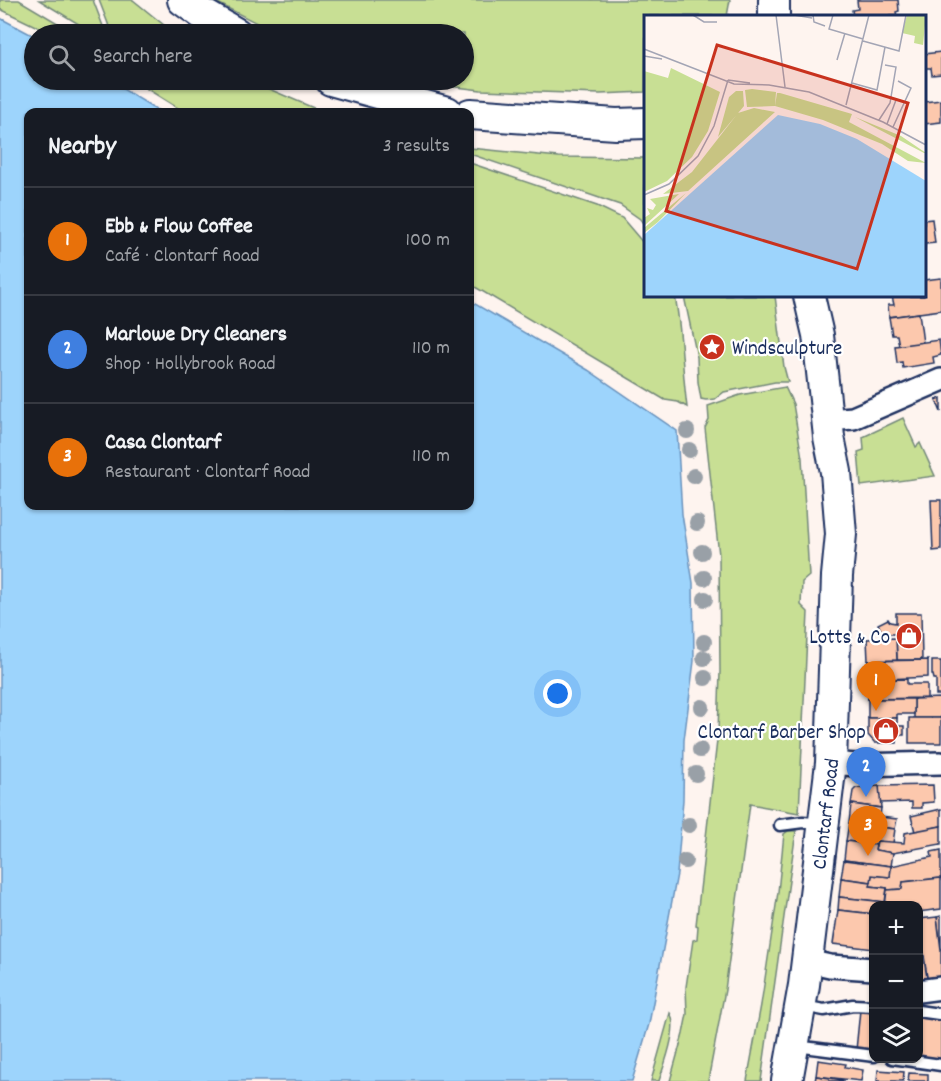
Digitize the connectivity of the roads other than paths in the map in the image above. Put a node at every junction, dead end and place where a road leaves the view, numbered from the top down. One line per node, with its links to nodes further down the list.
1 (183, 0): 2 (main road)
2 (220, 24)
3 (367, 90): 4 (main road)
4 (432, 108)
5 (474, 114): 6 (main road)
6 (644, 123)
7 (809, 297): 9 (main road, Clontarf Road)
8 (941, 380): 9 (street)
9 (828, 420): 11 (main road, Clontarf Road)
10 (941, 763): 11 (street)
11 (831, 764): 13 (main road, Clontarf Road)
12 (780, 825): 13 (lane)
13 (824, 825): 14 (main road, Clontarf Road)
14 (807, 961): 15 (street); 18 (main road, Clontarf Road)
15 (869, 969)
16 (941, 988): 17 (street)
17 (923, 990)
18 (801, 1005): 19 (lane); 22 (main road, Clontarf Road)
19 (869, 1006)
20 (923, 1012): 21 (lane)
21 (939, 1014)
22 (795, 1046): 23 (lane); 26 (main road, Clontarf Road)
23 (869, 1055)
24 (923, 1063): 25 (lane)
25 (941, 1065)
26 (787, 1081)

